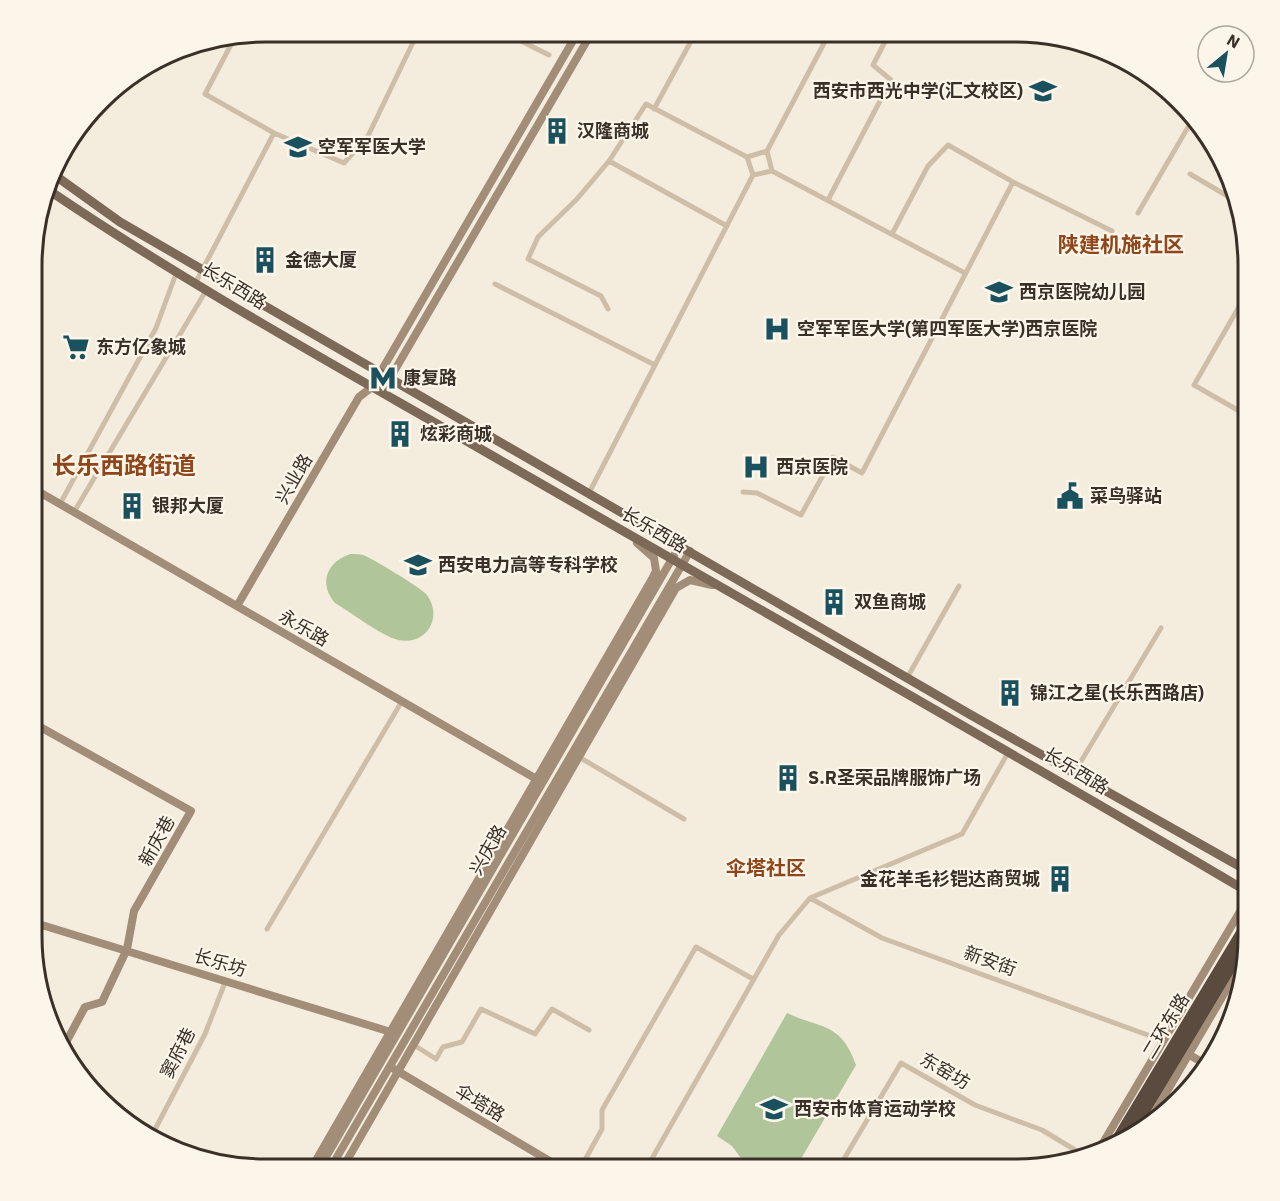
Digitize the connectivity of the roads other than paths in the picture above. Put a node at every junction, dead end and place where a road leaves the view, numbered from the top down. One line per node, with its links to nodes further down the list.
1 (413, 42): 12 (street)
2 (523, 42): 9 (street)
3 (572, 42): 38 (street)
4 (586, 42): 39 (street)
5 (691, 42): 10 (street)
6 (825, 42): 13 (street)
7 (885, 42): 23 (street)
8 (231, 45): 12 (street)
9 (549, 55)
10 (654, 109): 14 (street); 15 (street)
11 (1189, 125): 24 (street)
12 (274, 133): 28 (street)
13 (767, 151): 14 (street); 16 (street)
14 (747, 157): 18 (street)
15 (609, 161): 25 (street); 35 (street)
16 (772, 171): 18 (street); 23 (street)
17 (1190, 174): 22 (street)
18 (753, 175): 25 (street)
19 (60, 179): 28 (main road, 长乐西路)
20 (1013, 182): 26 (street); 27 (street); 30 (street)
21 (54, 193): 29 (main road, 长乐西路)
22 (1226, 195)
23 (828, 200): 27 (street)
24 (1138, 213)
25 (727, 226): 37 (street)
26 (1112, 231)
27 (892, 234): 30 (street)
28 (204, 269): 31 (street); 38 (main road, 长乐西路)
29 (177, 271): 31 (main road, 长乐西路); 46 (street)
30 (965, 273): 43 (street)
31 (196, 282): 33 (main road, 长乐西路)
32 (495, 284): 37 (street)
33 (207, 290): 40 (main road, 长乐西路); 47 (street)
34 (1238, 308): 36 (street)
35 (608, 309)
36 (1236, 312): 42 (street)
37 (655, 365): 44 (street)
38 (381, 372): 39 (main road, 长乐西路); 40 (street, 兴业路)
39 (391, 378): 41 (street); 44 (main road, 长乐西路)
40 (372, 387): 41 (main road, 长乐西路); 57 (street, 兴业路)
41 (382, 392): 48 (main road, 长乐西路)
42 (1238, 410)
43 (743, 492)
44 (589, 493): 49 (main road, 长乐西路)
45 (42, 494): 46 (street, 永乐路)
46 (60, 504): 47 (street, 永乐路)
47 (74, 512): 57 (street, 永乐路)
48 (618, 528): 51 (main road, 长乐西路); 56 (street)
49 (680, 545): 50 (main road, 长乐西路); 51 (street, 兴庆路)
50 (690, 551): 52 (street, 兴庆路); 59 (main road, 长乐西路)
51 (672, 559): 52 (main road, 长乐西路); 55 (street, 兴庆路)
52 (682, 565): 54 (main road, 长乐西路); 66 (street, 兴庆路)
53 (960, 586): 59 (street)
54 (724, 589): 62 (main road, 长乐西路); 63 (street)
55 (653, 592): 56 (street); 65 (street, 兴庆路)
56 (639, 603): 65 (street)
57 (237, 606): 60 (street, 永乐路)
58 (1161, 628): 64 (street)
59 (907, 678): 64 (main road, 长乐西路)
60 (402, 701): 65 (street, 永乐路); 73 (street)
61 (42, 728): 75 (street, 新庆巷)
62 (1009, 751): 69 (main road, 长乐西路); 70 (street)
63 (579, 757): 66 (street); 67 (street)
64 (1074, 773): 68 (main road, 长乐西路)
65 (540, 781): 66 (street, 永乐路); 81 (street, 兴庆路)
66 (556, 790): 84 (street); 87 (street, 兴庆路)
67 (684, 819)
68 (1238, 865)
69 (1238, 886)
70 (810, 898): 78 (street); 83 (street, 新安街)
71 (1238, 915): 83 (street)
72 (42, 925): 75 (street, 长乐坊)
73 (267, 929)
74 (1238, 938): 92 (highway, 二环东路)
75 (127, 949): 79 (street, 长乐坊); 82 (street, 新庆巷)
76 (1237, 957): 90 (highway, 二环东路)
77 (1234, 976): 85 (street)
78 (753, 979): 100 (street); 101 (street)
79 (226, 980): 81 (street, 长乐坊); 91 (street, 窦府巷)
80 (589, 1030): 84 (street)
81 (394, 1033): 87 (street, 兴庆路); 95 (street)
82 (68, 1039)
83 (1164, 1041): 93 (street)
84 (414, 1045): 88 (street)
85 (1188, 1054): 86 (street); 89 (street)
86 (1199, 1061)
87 (386, 1065): 88 (street, 伞塔路); 96 (street, 兴庆路); 97 (street, 兴庆路)
88 (398, 1072): 98 (street); 99 (street, 伞塔路)
89 (1157, 1108)
90 (1139, 1121)
91 (155, 1130)
92 (1122, 1131)
93 (1105, 1140)
94 (1075, 1150): 102 (street, 东窑坊)
95 (317, 1159)
96 (325, 1159)
97 (335, 1159)
98 (348, 1159)
99 (546, 1159)
100 (586, 1159)
101 (652, 1159)
102 (844, 1159)

